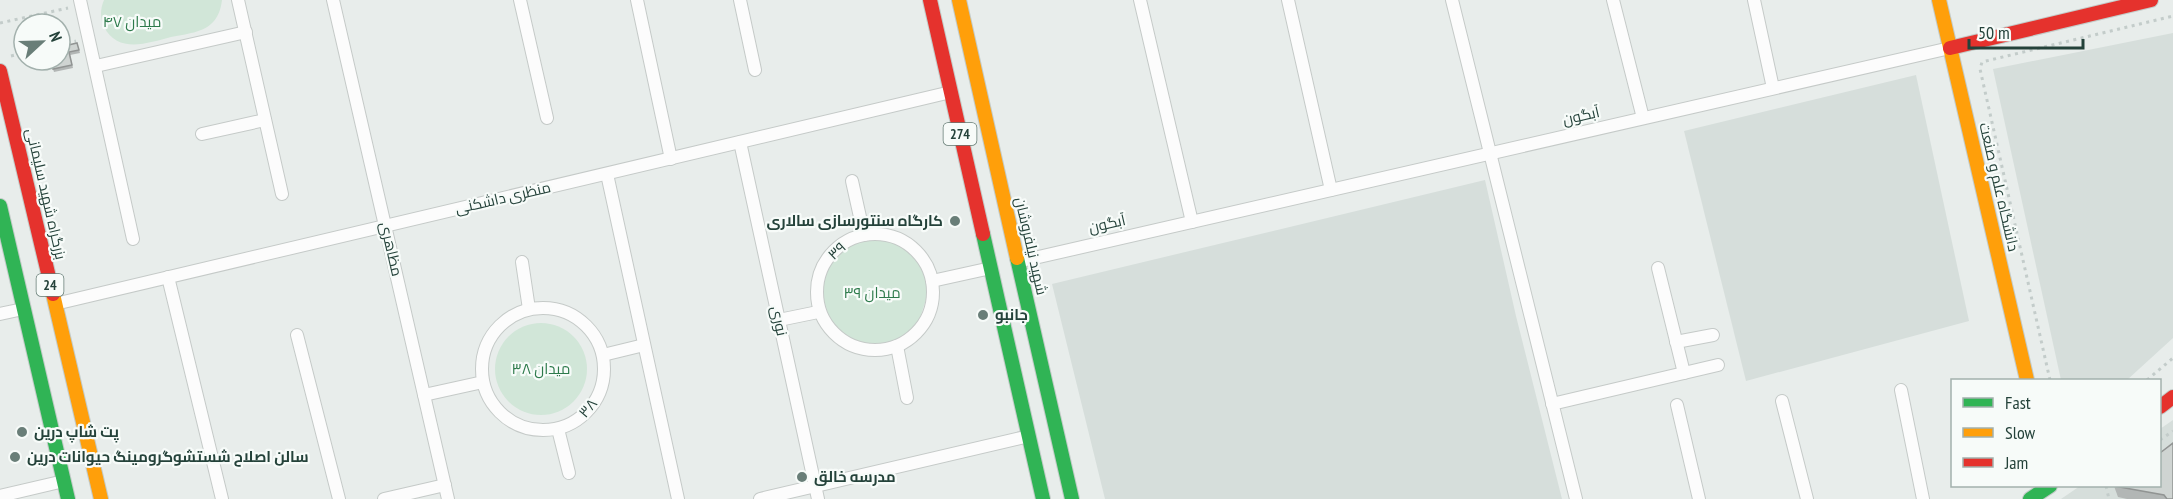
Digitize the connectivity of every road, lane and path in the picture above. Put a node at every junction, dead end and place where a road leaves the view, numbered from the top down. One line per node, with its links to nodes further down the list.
1 (238, 0): 18 (street)
2 (333, 0): 40 (street, مظاهری)
3 (520, 0): 27 (street)
4 (638, 0): 33 (street)
5 (740, 0): 22 (street)
6 (930, 0): 26 (main road, 274)
7 (959, 0): 44 (main road, شهید نیلفروشان / 274)
8 (1140, 0): 39 (street)
9 (1288, 0): 36 (street)
10 (1452, 0): 32 (street)
11 (1613, 0): 28 (street)
12 (1754, 0): 25 (street)
13 (1939, 0): 20 (main road, دانشگاه علم و صنعت)
14 (2151, 0): 19 (main road, آبگون)
15 (81, 2): 17 (path); 21 (street)
16 (2173, 16): 65 (path)
17 (0, 24)
18 (246, 32): 21 (street); 29 (street)
19 (1994, 37): 20 (main road, آبگون); 24 (main road)
20 (1950, 48): 24 (main road, دانشگاه علم و صنعت); 25 (street, آبگون)
21 (96, 66): 42 (street)
22 (755, 70)
23 (0, 71): 49 (main road, بزرگراه شهید سلیمانی / 24)
24 (1959, 87): 64 (main road, دانشگاه علم و صنعت)
25 (1773, 88): 28 (street, آبگون)
26 (951, 93): 31 (street, منظری داشکنی); 45 (main road, 274)
27 (547, 118)
28 (1643, 118): 32 (street, آبگون)
29 (265, 120): 30 (street); 37 (street)
30 (202, 134)
31 (740, 142): 33 (street, منظری داشکنی); 54 (street, نوری)
32 (1489, 154): 36 (street, آبگون); 73 (street)
33 (670, 159): 34 (street, منظری داشکنی)
34 (607, 174): 40 (street, منظری داشکنی); 58 (street)
35 (852, 182): 41 (street)
36 (1331, 190): 39 (street, آبگون)
37 (282, 194)
38 (0, 206): 50 (main road, 24)
39 (1192, 222): 44 (street, آبگون)
40 (385, 226): 47 (street, منظری داشکنی); 69 (street, مظاهری)
41 (864, 235): 48 (street, ۳۹); 52 (street, ۳۹)
42 (133, 239)
43 (522, 262): 51 (street)
44 (1017, 262): 45 (main road); 94 (main road, شهید نیلفروشان / 274)
45 (991, 268): 48 (street); 77 (main road, 274)
46 (1658, 268): 57 (street)
47 (168, 277): 49 (street, منظری داشکنی); 86 (street)
48 (932, 281): 59 (street)
49 (55, 304): 85 (main road, بزرگراه شهید سلیمانی / 24)
50 (23, 309): 53 (street); 79 (main road, 24)
51 (529, 309): 60 (street); 67 (street)
52 (818, 312): 54 (street); 59 (street)
53 (0, 314)
54 (779, 320): 81 (street, نوری)
55 (297, 335): 87 (street)
56 (1713, 335): 57 (street)
57 (1676, 342): 63 (street)
58 (644, 345): 60 (street); 90 (street)
59 (897, 346): 71 (street)
60 (603, 355): 76 (street, ۳۸)
61 (2173, 358): 66 (path)
62 (1718, 365): 63 (street)
63 (1684, 373): 73 (street)
64 (2027, 379)
65 (2050, 379)
66 (2149, 379)
67 (483, 382): 69 (street); 76 (street)
68 (1901, 390): 98 (street)
69 (424, 394): 80 (street, مظاهری)
70 (2173, 397): 75 (main road)
71 (907, 398)
72 (1782, 401): 97 (street)
73 (1552, 404): 95 (street)
74 (1677, 405): 96 (street)
75 (2161, 406)
76 (558, 429): 78 (street)
77 (1029, 436): 81 (street); 93 (main road, 274)
78 (569, 473)
79 (64, 481): 83 (street); 84 (main road, 24)
80 (445, 485): 88 (street); 89 (street, مظاهری)
81 (815, 486): 91 (street); 92 (street, نوری)
82 (2048, 487): 99 (main road)
83 (0, 496)
84 (68, 499)
85 (101, 499)
86 (222, 499)
87 (339, 499)
88 (384, 499)
89 (448, 499)
90 (678, 499)
91 (760, 499)
92 (818, 499)
93 (1043, 499)
94 (1072, 499)
95 (1576, 499)
96 (1698, 499)
97 (1807, 499)
98 (1923, 499)
99 (2030, 499)

